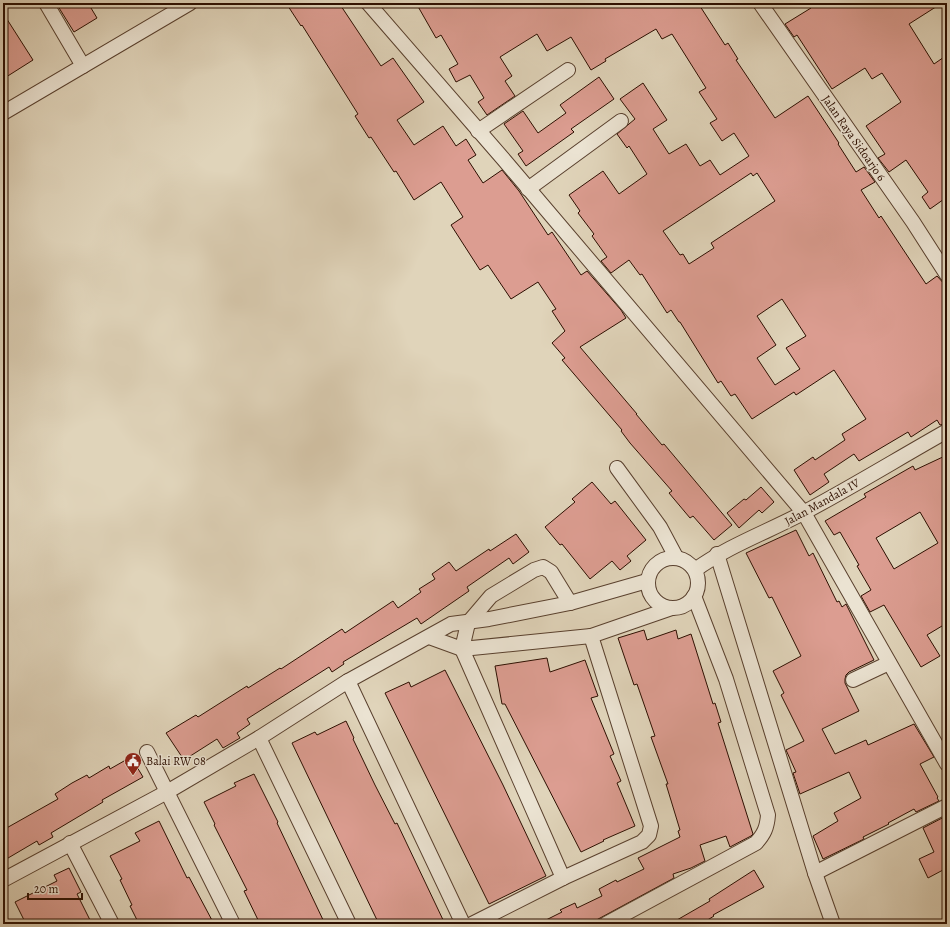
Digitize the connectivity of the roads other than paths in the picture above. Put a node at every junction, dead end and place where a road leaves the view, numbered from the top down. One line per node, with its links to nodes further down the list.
1 (46, 3): 5 (street)
2 (190, 3): 5 (street)
3 (368, 3): 9 (street)
4 (760, 3): 11 (street, Jalan Raya Sidoarjo 6)
5 (83, 66): 7 (street)
6 (568, 70): 9 (street)
7 (3, 114)
8 (620, 121): 10 (street)
9 (478, 130): 10 (street)
10 (528, 189): 14 (street)
11 (947, 275)
12 (947, 431): 14 (street, Jalan Mandala IV)
13 (617, 468): 16 (street)
14 (804, 513): 15 (street, Jalan Mandala IV); 26 (street)
15 (717, 554): 17 (street, Jalan Mandala IV); 35 (street)
16 (676, 557): 17 (street); 18 (street)
17 (695, 570): 19 (street)
18 (647, 581): 20 (street); 21 (street)
19 (694, 596): 21 (street); 43 (street)
20 (570, 603): 22 (street); 22 (street)
21 (672, 608): 23 (street)
22 (468, 623): 24 (street); 25 (street)
23 (591, 636): 25 (street); 36 (street)
24 (429, 637): 25 (street); 28 (street)
25 (462, 649): 36 (street)
26 (889, 663): 27 (street); 31 (street)
27 (853, 680)
28 (348, 681): 29 (street); 41 (street)
29 (259, 738): 32 (street); 40 (street)
30 (147, 752): 32 (street)
31 (947, 764)
32 (167, 792): 34 (street); 39 (street)
33 (947, 806): 35 (street)
34 (70, 843): 37 (street); 38 (street)
35 (815, 873): 44 (street)
36 (563, 878): 42 (street)
37 (3, 880)
38 (112, 924)
39 (233, 924)
40 (349, 924)
41 (463, 924)
42 (472, 924)
43 (606, 924)
44 (833, 924)

